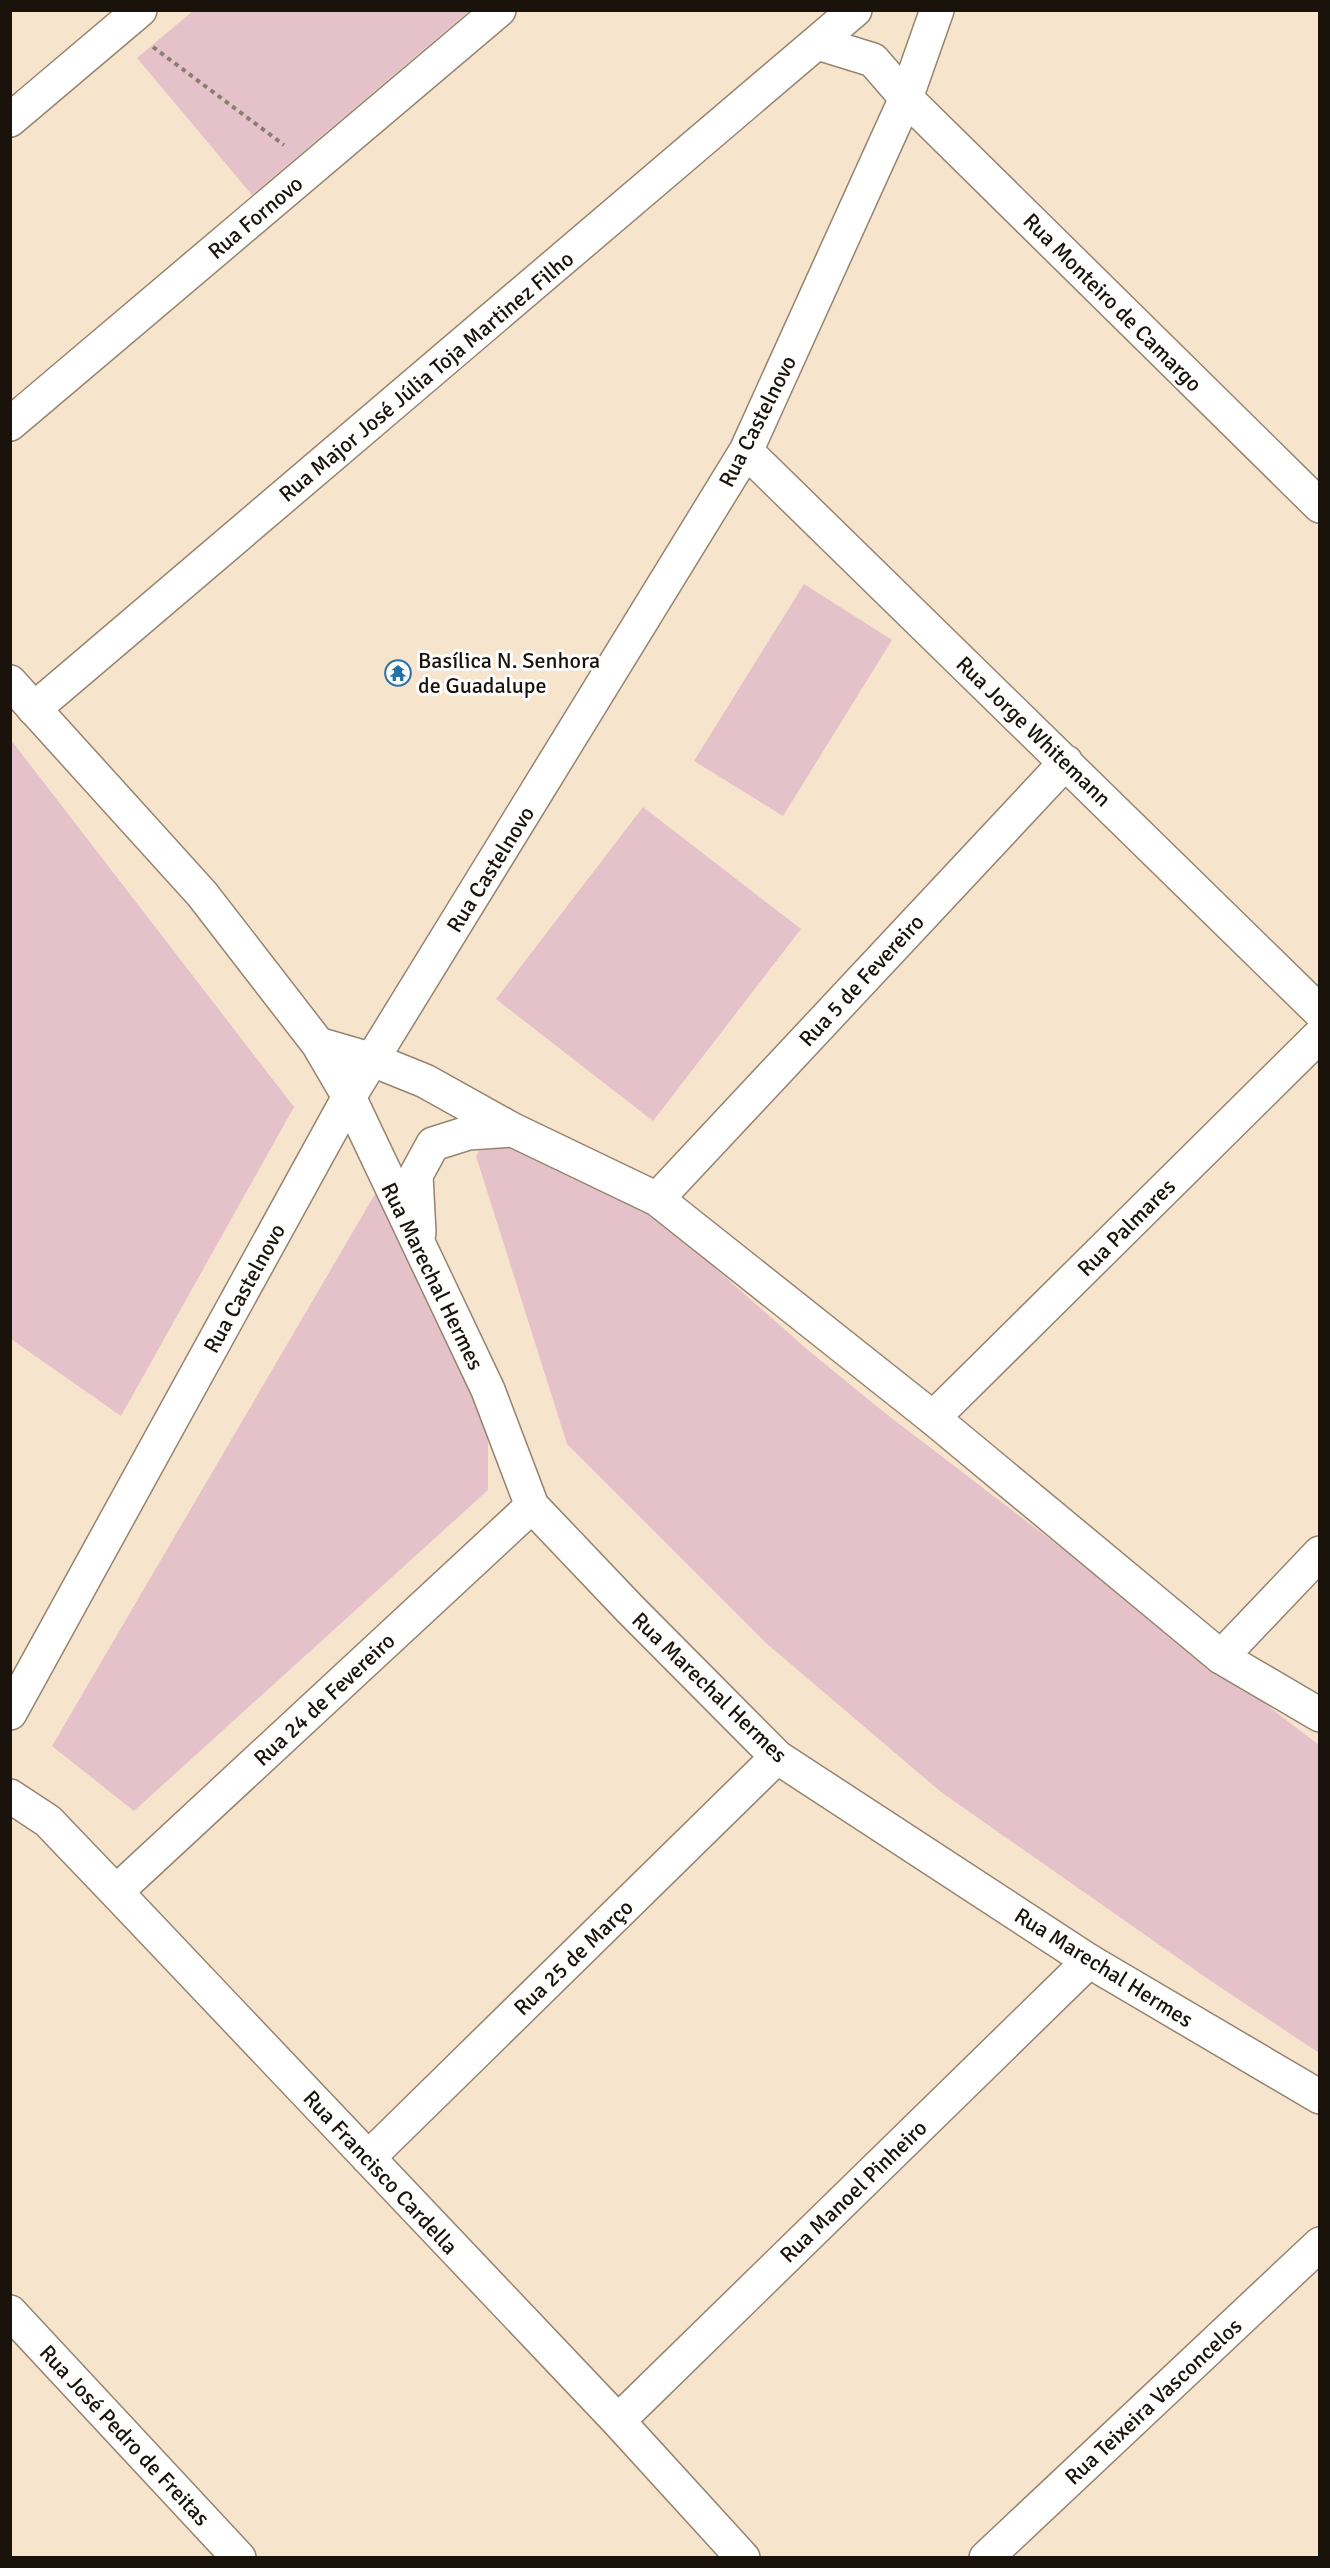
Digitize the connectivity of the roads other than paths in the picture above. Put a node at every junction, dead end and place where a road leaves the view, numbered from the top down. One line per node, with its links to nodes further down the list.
1 (499, 10): 8 (street, Rua Fornovo)
2 (855, 10): 5 (street, Rua Major José Júlia Toja Martinez Filho)
3 (937, 10): 6 (street, Rua Castelnovo)
4 (132, 17): 7 (street)
5 (818, 43): 6 (street); 12 (street, Rua Major José Júlia Toja Martinez Filho)
6 (906, 98): 9 (street, Rua Castelnovo); 10 (street, Rua Monteiro de Camargo)
7 (10, 120)
8 (10, 424)
9 (746, 451): 13 (street, Rua Jorge Whitemann); 17 (street, Rua Castelnovo)
10 (1320, 506)
11 (10, 682): 12 (street, Rua Marechal Hermes)
12 (34, 709): 16 (street, Rua Marechal Hermes)
13 (1066, 762): 14 (street, Rua Jorge Whitemann); 20 (street, Rua 5 de Fevereiro)
14 (1320, 1012)
15 (1320, 1035): 22 (street, Rua Palmares)
16 (318, 1044): 17 (street); 18 (street, Rua Marechal Hermes)
17 (373, 1059): 18 (street, Rua Castelnovo); 19 (street)
18 (349, 1097): 21 (street, Rua Marechal Hermes); 26 (street, Rua Castelnovo)
19 (513, 1131): 20 (street); 21 (street)
20 (657, 1199): 22 (street)
21 (419, 1249): 23 (street, Rua Marechal Hermes)
22 (933, 1418): 25 (street)
23 (532, 1506): 28 (street, Rua Marechal Hermes); 30 (street, Rua 24 de Fevereiro)
24 (1320, 1553): 25 (street)
25 (1221, 1657): 27 (street)
26 (10, 1713)
27 (1320, 1715)
28 (777, 1757): 31 (street, Rua Marechal Hermes); 33 (street, Rua 25 de Março)
29 (10, 1796): 30 (street, Rua Francisco Cardella)
30 (116, 1892): 33 (street, Rua Francisco Cardella)
31 (1089, 1961): 32 (street, Rua Marechal Hermes); 36 (street, Rua Manoel Pinheiro)
32 (1320, 2097)
33 (368, 2158): 36 (street, Rua Francisco Cardella)
34 (1320, 2244): 39 (street, Rua Teixeira Vasconcelos)
35 (10, 2312): 37 (street, Rua José Pedro de Freitas)
36 (618, 2421): 38 (street, Rua Francisco Cardella)
37 (240, 2558)
38 (743, 2558)
39 (986, 2558)

